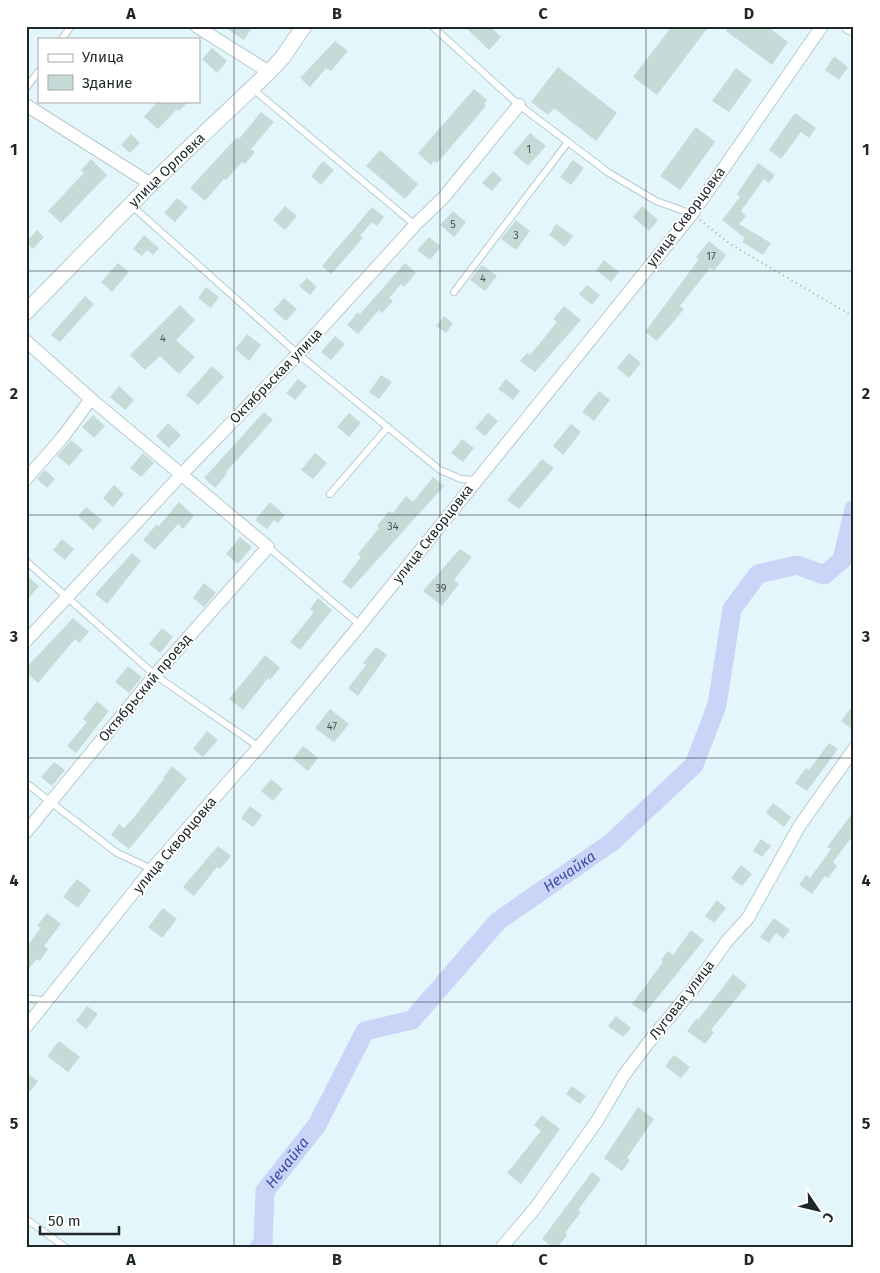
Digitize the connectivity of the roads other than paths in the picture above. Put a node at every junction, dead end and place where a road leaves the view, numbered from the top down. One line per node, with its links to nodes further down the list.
1 (71, 26): 8 (lane)
2 (196, 26): 10 (street)
3 (304, 26): 10 (street, улица Орловка)
4 (432, 26): 14 (lane)
5 (822, 26): 18 (street, улица Скворцовка)
6 (849, 26): 7 (street)
7 (854, 28)
8 (63, 38)
9 (38, 72): 11 (lane)
10 (269, 72): 12 (street, улица Орловка)
11 (26, 88)
12 (252, 88): 16 (street, улица Орловка); 19 (lane)
13 (26, 105): 16 (street)
14 (519, 105): 15 (lane); 19 (street, Октябрьская улица)
15 (568, 142): 18 (lane); 20 (lane)
16 (151, 184): 17 (street, улица Орловка)
17 (132, 206): 21 (street, улица Орловка); 23 (lane)
18 (692, 214): 28 (street, улица Скворцовка)
19 (414, 225): 23 (street, Октябрьская улица)
20 (454, 292)
21 (26, 312)
22 (26, 341): 24 (street)
23 (298, 354): 25 (lane); 26 (street, Октябрьская улица)
24 (91, 399): 26 (street); 27 (street)
25 (388, 427): 28 (lane); 29 (lane)
26 (181, 475): 30 (street); 32 (street, Октябрьская улица)
27 (26, 479)
28 (476, 480): 33 (street, улица Скворцовка)
29 (330, 494)
30 (268, 547): 33 (lane); 35 (street, Октябрьский проезд)
31 (26, 561): 32 (lane)
32 (66, 598): 34 (street, Октябрьская улица); 35 (lane)
33 (360, 625): 36 (street, улица Скворцовка)
34 (26, 641)
35 (155, 674): 36 (lane); 39 (street, Октябрьский проезд)
36 (259, 747): 41 (street, улица Скворцовка)
37 (854, 749): 47 (street, Луговая улица)
38 (26, 783): 39 (lane)
39 (51, 802): 40 (street, Октябрьский проезд); 41 (lane)
40 (26, 832)
41 (152, 870): 43 (street, улица Скворцовка)
42 (26, 998): 43 (lane)
43 (48, 1001): 44 (street, улица Скворцовка)
44 (26, 1027)
45 (26, 1219): 46 (lane)
46 (65, 1247)
47 (502, 1247)

